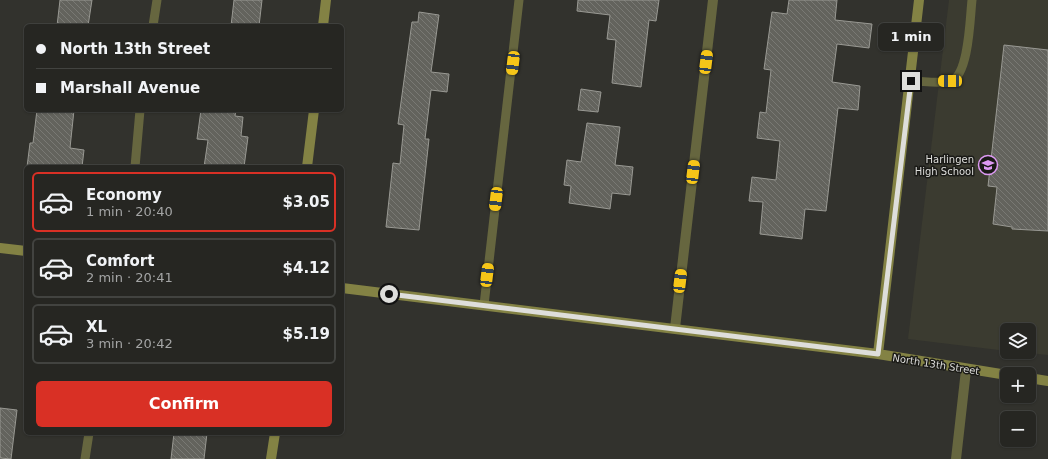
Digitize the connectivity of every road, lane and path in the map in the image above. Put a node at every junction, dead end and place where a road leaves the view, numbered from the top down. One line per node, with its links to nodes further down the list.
1 (157, 0): 7 (lane)
2 (326, 0): 8 (street)
3 (519, 0): 17 (lane)
4 (714, 0): 18 (street)
5 (919, 0): 9 (street)
6 (972, 0): 9 (lane)
7 (153, 24)
8 (323, 24)
9 (911, 81): 19 (street)
10 (140, 112): 12 (lane)
11 (314, 112): 13 (street)
12 (136, 165)
13 (307, 165)
14 (0, 248): 15 (street)
15 (24, 251)
16 (344, 288): 17 (street, North 13th Street)
17 (484, 305): 18 (street, North 13th Street)
18 (675, 328): 19 (street, North 13th Street)
19 (878, 354): 20 (street, North 13th Street)
20 (966, 370): 21 (street, North 13th Street); 28 (street)
21 (1000, 374)
22 (1036, 379): 23 (street)
23 (1048, 381)
24 (89, 435): 26 (lane)
25 (275, 435): 27 (street)
26 (85, 459)
27 (271, 459)
28 (956, 459)

